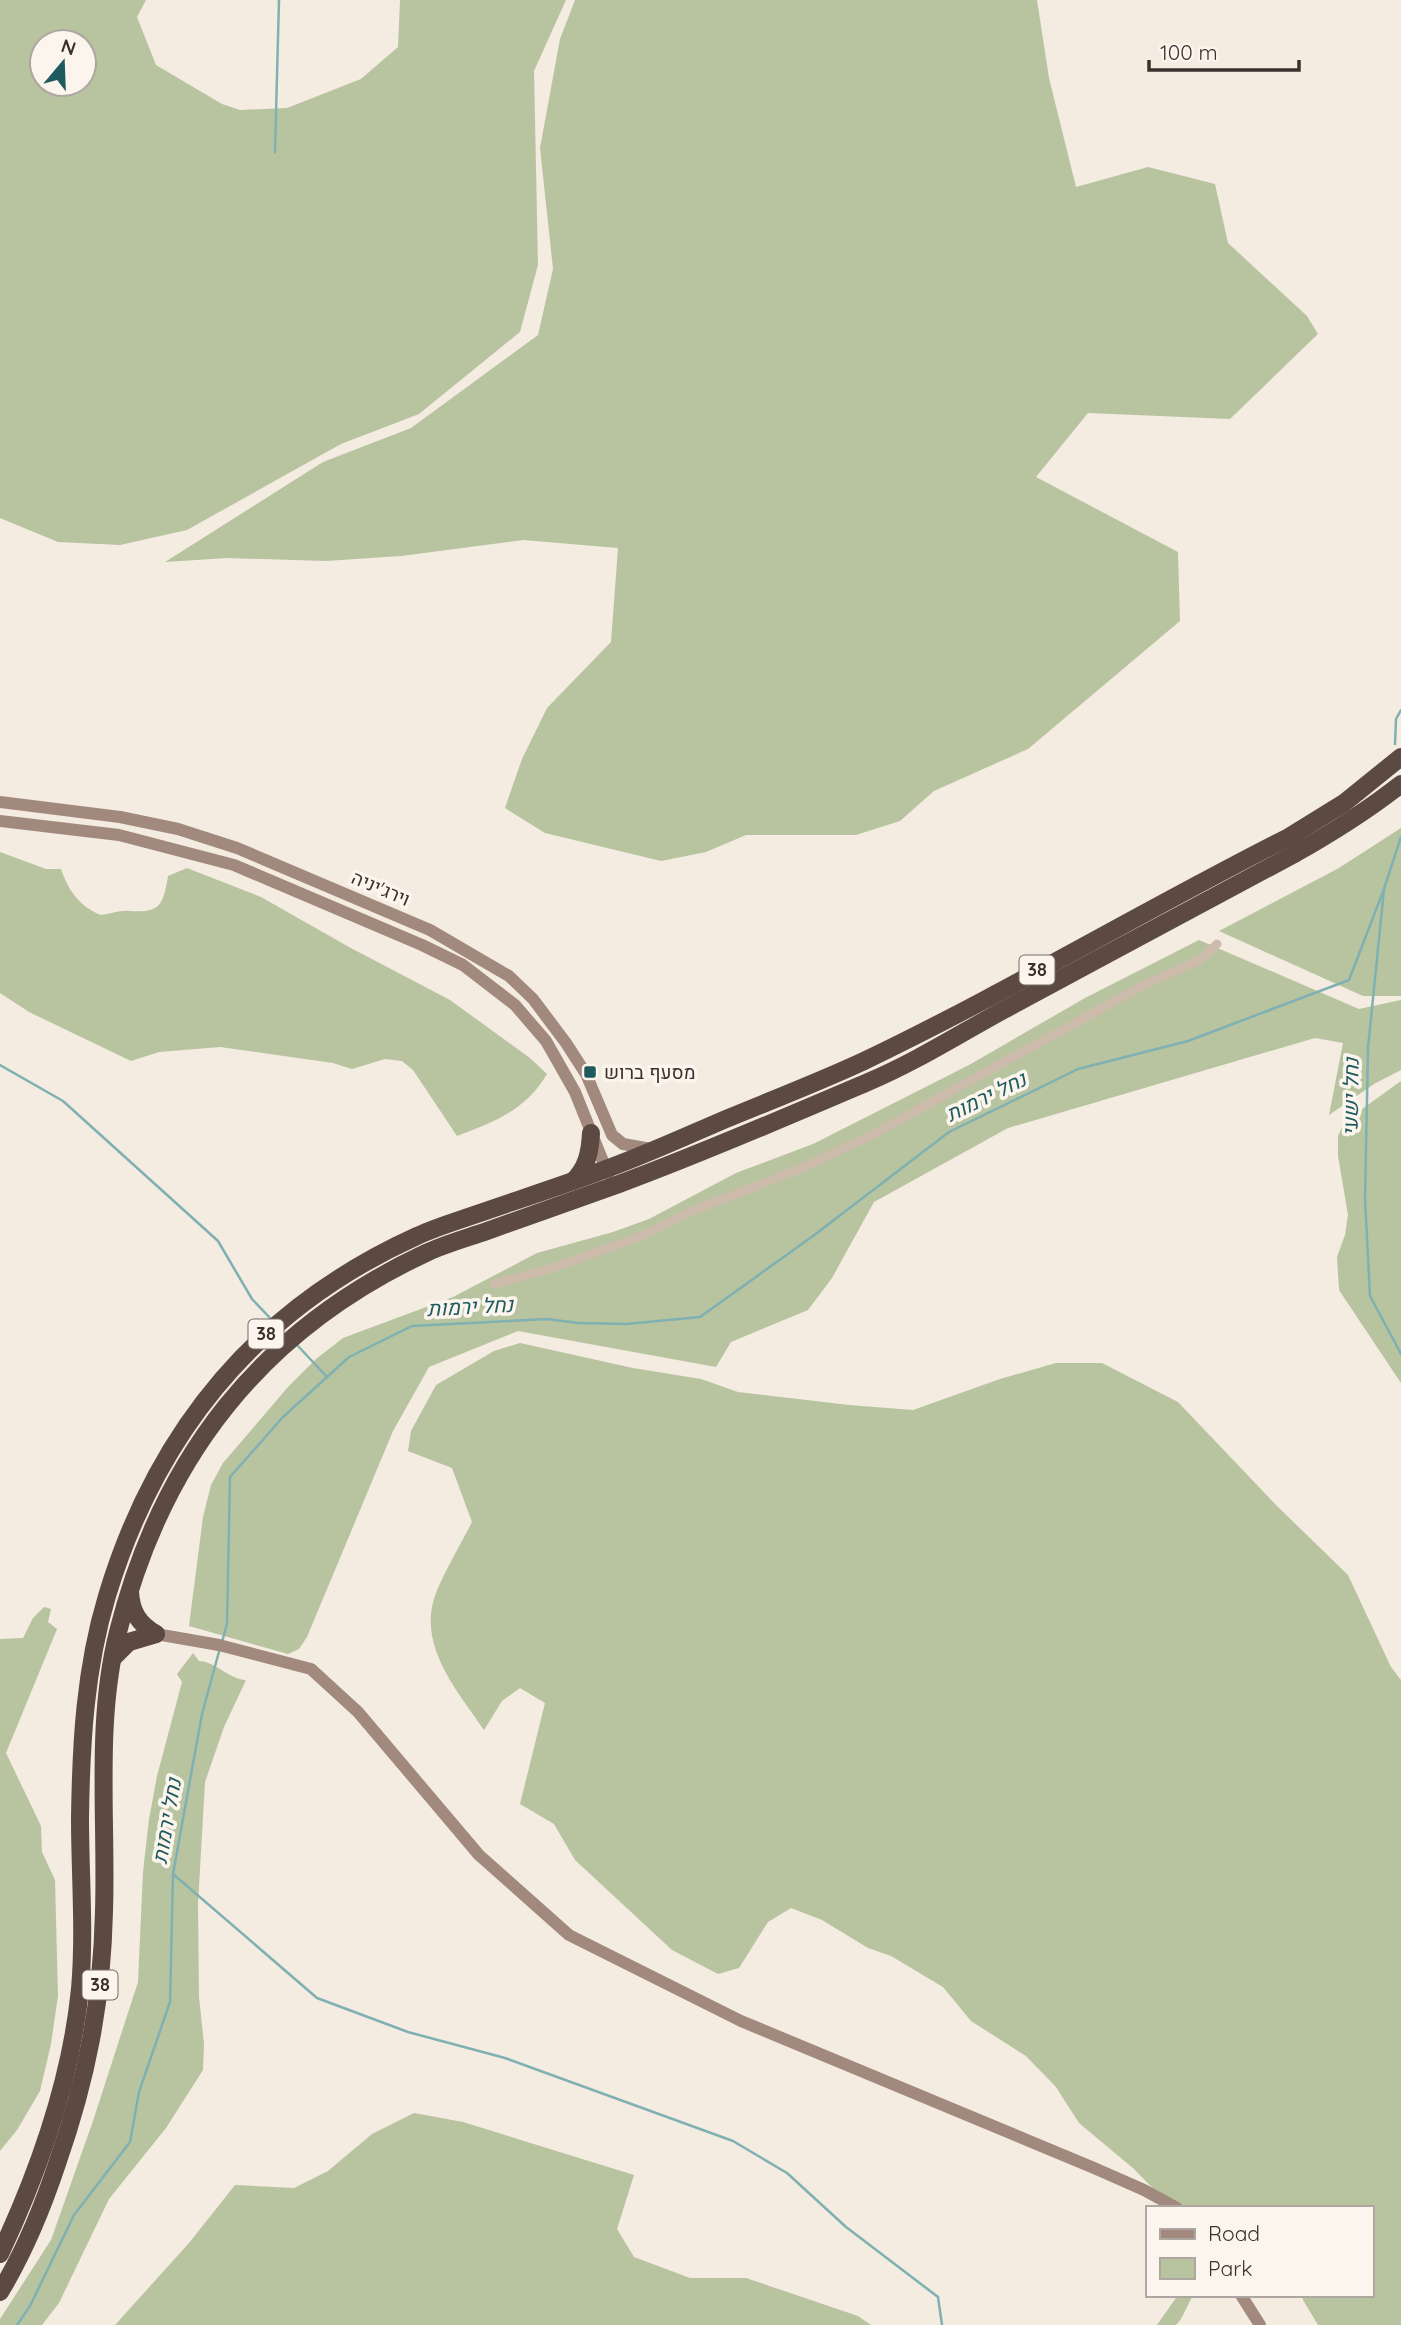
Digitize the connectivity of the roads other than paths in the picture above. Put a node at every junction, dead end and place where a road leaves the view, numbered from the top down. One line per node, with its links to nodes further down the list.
1 (1401, 757): 7 (highway, 38)
2 (1401, 784): 10 (highway, 38)
3 (0, 802): 7 (street, וירג'יניה)
4 (0, 821): 6 (street, וירג'יניה)
5 (1217, 944): 11 (street)
6 (591, 1133): 8 (street, וירג'יניה); 9 (highway)
7 (655, 1149): 8 (highway, 38)
8 (606, 1170): 9 (highway, 38); 10 (street, וירג'יניה)
9 (573, 1181): 16 (highway, 38)
10 (621, 1183): 12 (highway, 38)
11 (495, 1284)
12 (130, 1591): 13 (highway); 14 (highway, 38)
13 (156, 1634): 14 (highway); 15 (street)
14 (111, 1661): 17 (highway, 38)
15 (1173, 2206)
16 (0, 2253)
17 (0, 2292)
18 (1242, 2297): 19 (street)
19 (1260, 2325)

